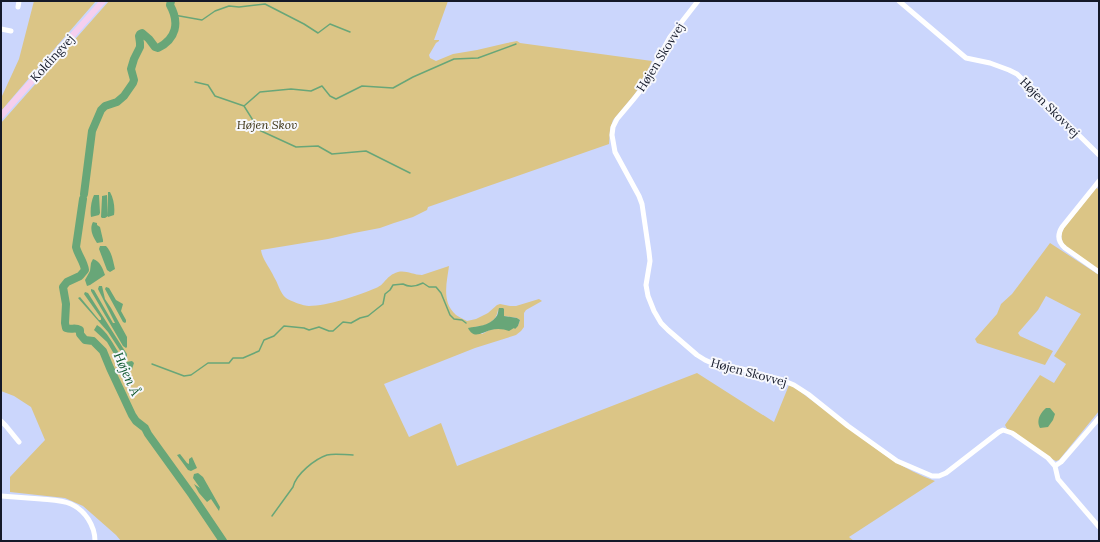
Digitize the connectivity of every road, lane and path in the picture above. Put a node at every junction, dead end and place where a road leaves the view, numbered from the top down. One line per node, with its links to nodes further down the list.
1 (103, 1): 6 (main road, Koldingvej)
2 (698, 1): 13 (street, Højen Skovvej)
3 (899, 1): 7 (street, Højen Skovvej)
4 (1, 29): 5 (street)
5 (11, 31)
6 (1, 116)
7 (1099, 155)
8 (1099, 181): 9 (street)
9 (1099, 272)
10 (1099, 418): 13 (street)
11 (1, 421): 12 (street)
12 (19, 442)
13 (1055, 466): 15 (street, Højen Skovvej)
14 (1, 496): 16 (street)
15 (1099, 528)
16 (95, 541)

